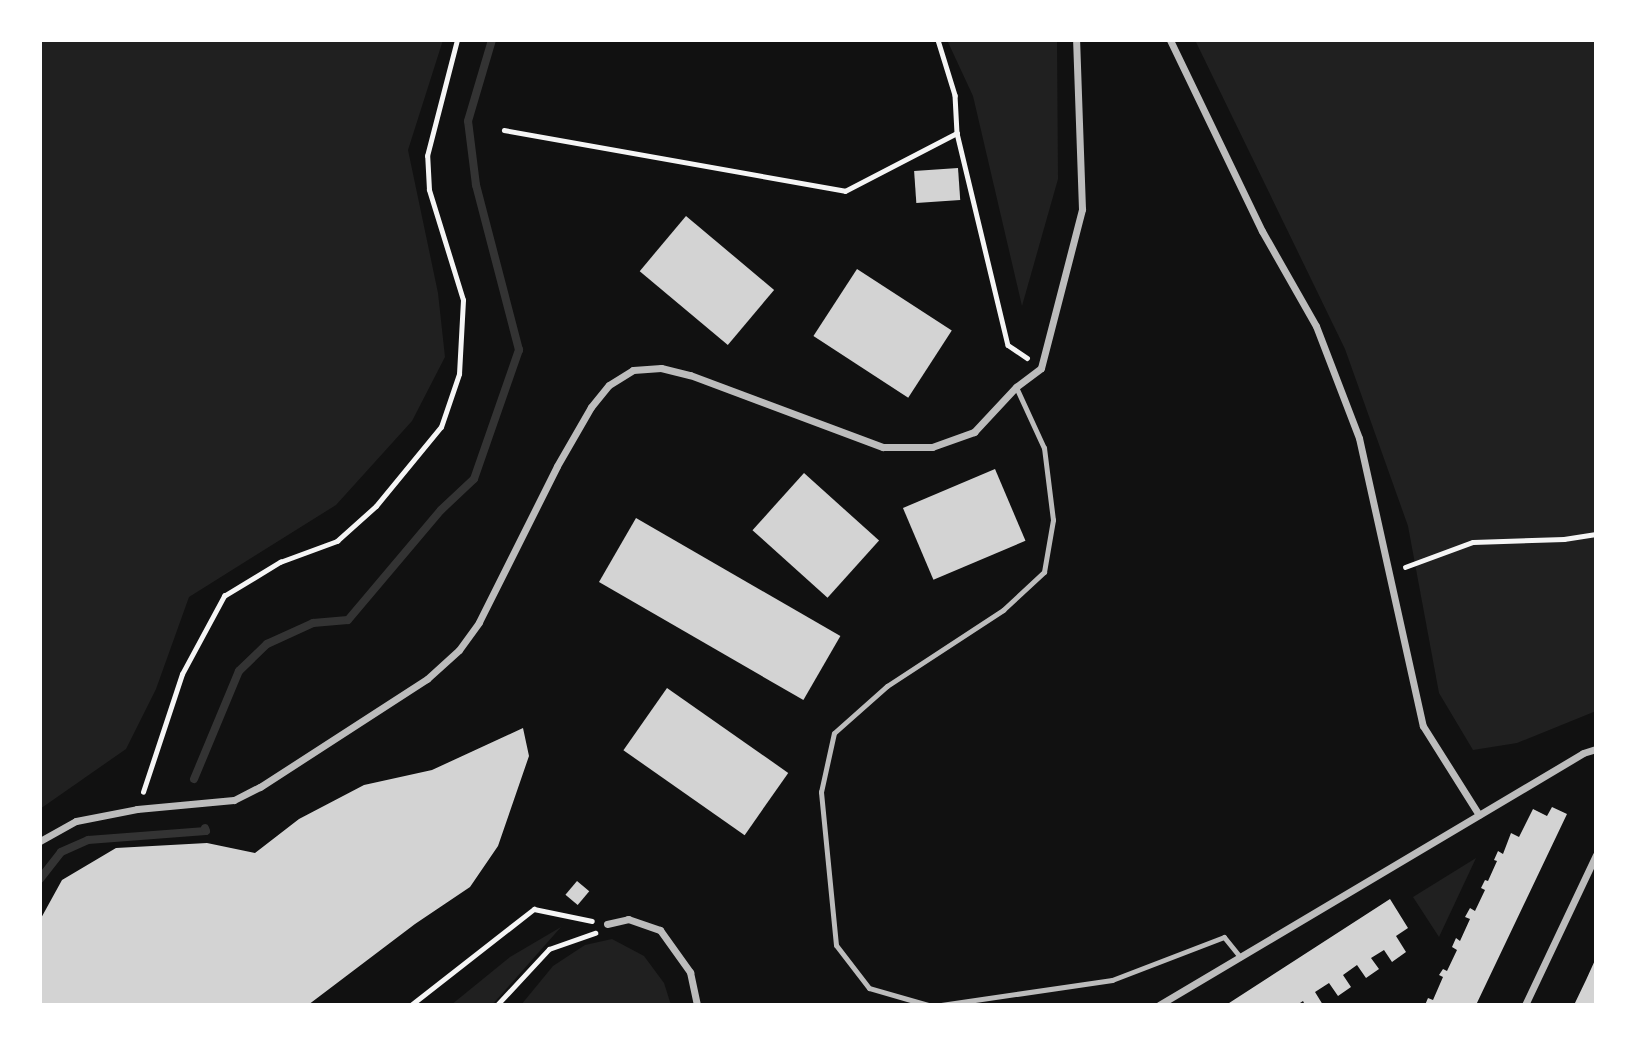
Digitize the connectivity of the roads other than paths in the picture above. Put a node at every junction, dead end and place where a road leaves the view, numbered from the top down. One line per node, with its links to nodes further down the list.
1 (1076, 40): 3 (street)
2 (1170, 40): 5 (street)
3 (1016, 387): 6 (street); 11 (lane)
4 (1596, 749): 5 (street)
5 (1479, 815): 9 (street)
6 (40, 841)
7 (1596, 855): 14 (street)
8 (607, 924): 10 (street)
9 (1240, 957): 12 (lane); 13 (street)
10 (697, 1005)
11 (928, 1005)
12 (942, 1005)
13 (1159, 1005)
14 (1525, 1005)

